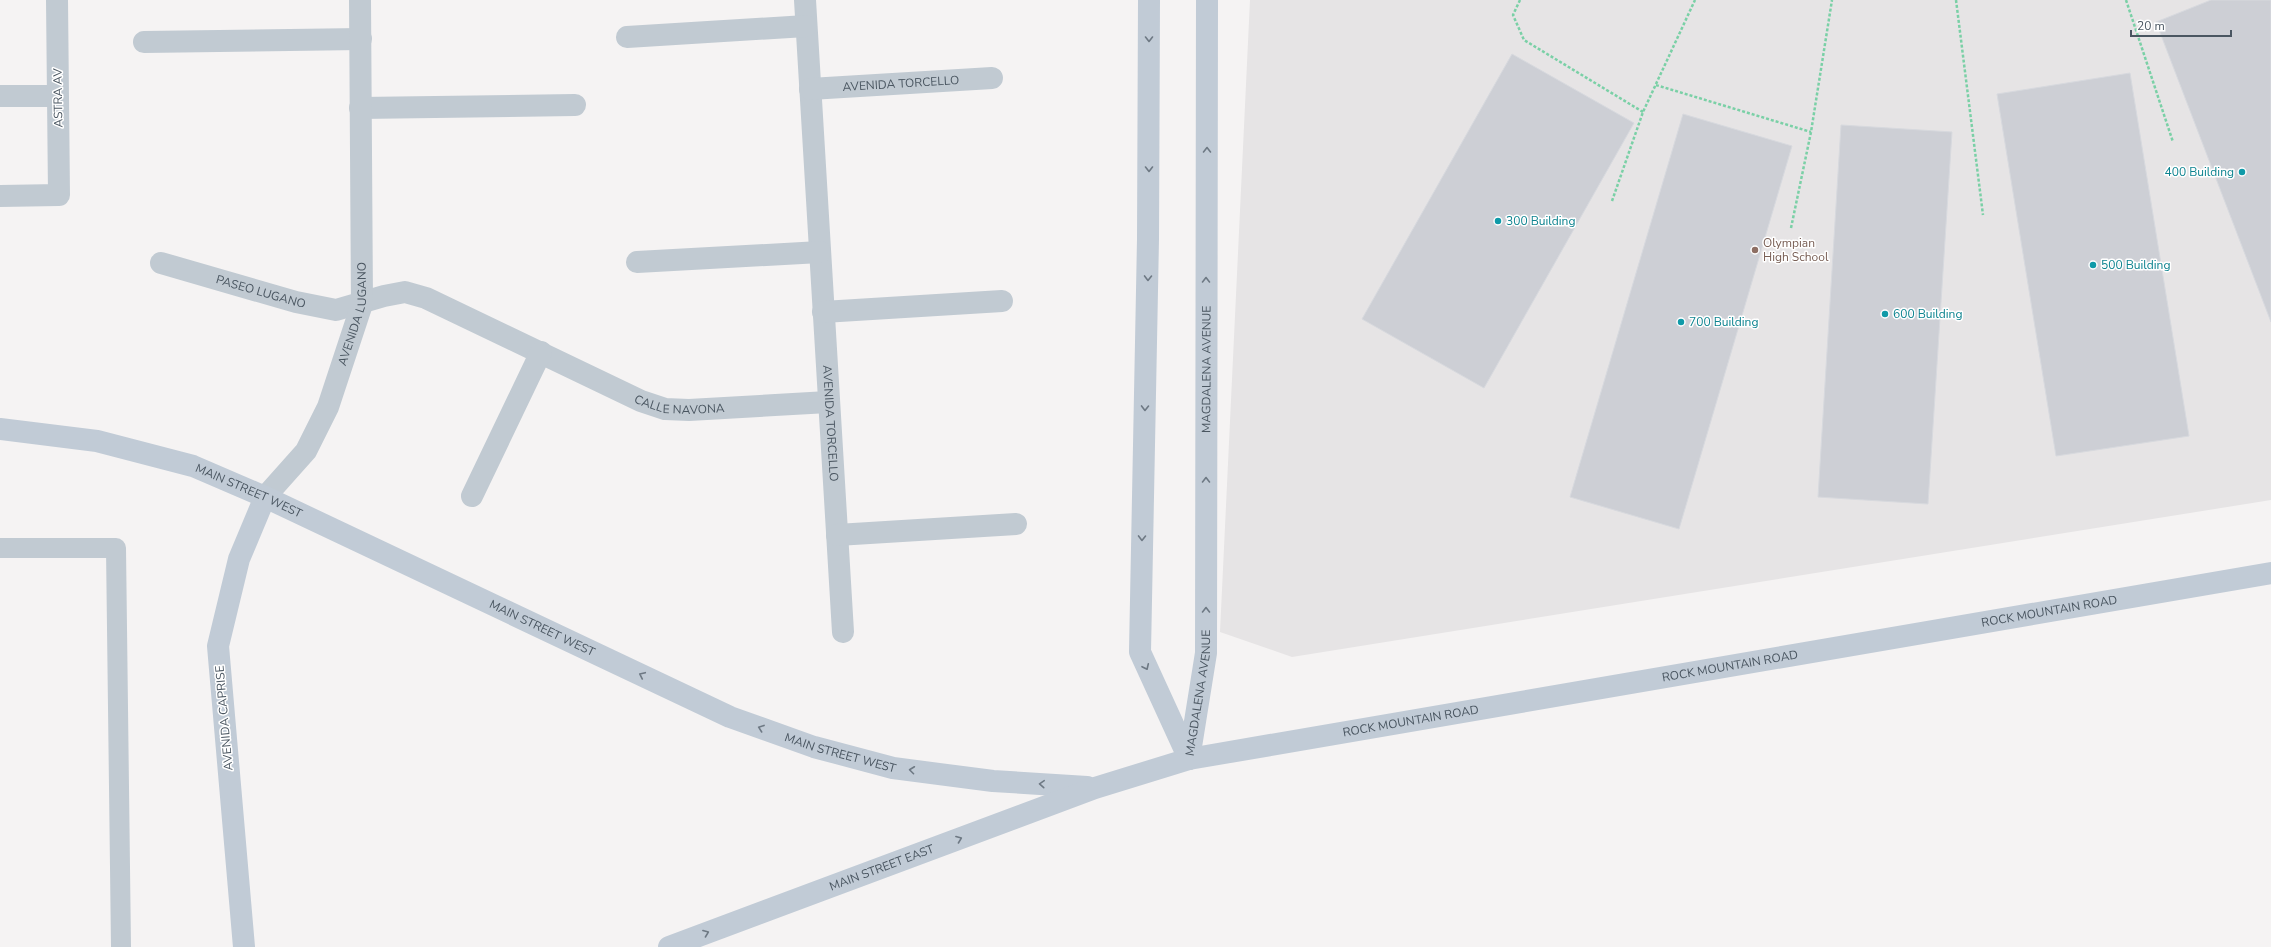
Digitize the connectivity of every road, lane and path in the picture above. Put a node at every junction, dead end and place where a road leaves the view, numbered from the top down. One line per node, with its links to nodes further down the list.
1 (57, 0): 19 (street, ASTRA AV)
2 (360, 0): 13 (street, AVENIDA LUGANO)
3 (805, 0): 11 (street, AVENIDA TORCELLO)
4 (1149, 0): 45 (street, MAGDALENA AVENUE, one-way to 45)
5 (1207, 0): 45 (street, MAGDALENA AVENUE, one-way to 5)
6 (1520, 0): 22 (path)
7 (1695, 0): 16 (path)
8 (1832, 0): 23 (path)
9 (1956, 0): 27 (path)
10 (2126, 0): 24 (path)
11 (806, 26): 12 (street); 17 (street, AVENIDA TORCELLO)
12 (627, 37)
13 (361, 39): 14 (street); 21 (street, AVENIDA LUGANO)
14 (144, 42)
15 (992, 78): 17 (street, AVENIDA TORCELLO)
16 (1656, 85): 22 (path); 23 (path)
17 (810, 89): 29 (street, AVENIDA TORCELLO)
18 (0, 96): 19 (street)
19 (57, 96): 25 (street, ASTRA AV)
20 (575, 105): 21 (street)
21 (360, 108): 33 (street, AVENIDA LUGANO)
22 (1643, 112): 26 (path)
23 (1811, 132): 28 (path)
24 (2173, 142)
25 (0, 196)
26 (1612, 201)
27 (1983, 215)
28 (1791, 228)
29 (820, 252): 30 (street); 34 (street, AVENIDA TORCELLO)
30 (637, 262)
31 (161, 263): 33 (street, PASEO LUGANO)
32 (1002, 301): 34 (street)
33 (362, 304): 35 (street, CALLE NAVONA); 39 (street, AVENIDA LUGANO)
34 (823, 312): 36 (street, AVENIDA TORCELLO)
35 (541, 352): 36 (street, CALLE NAVONA); 38 (street)
36 (828, 402): 41 (street, AVENIDA TORCELLO)
37 (0, 429): 39 (street, MAIN STREET WEST)
38 (472, 496)
39 (265, 497): 46 (street, MAIN STREET WEST, one-way to 39); 48 (street, AVENIDA CAPRISE)
40 (1016, 524): 41 (street)
41 (837, 535): 44 (street, AVENIDA TORCELLO)
42 (0, 548): 47 (lane)
43 (2271, 573): 45 (street, ROCK MOUNTAIN ROAD)
44 (843, 632)
45 (1189, 759): 46 (street, ROCK MOUNTAIN ROAD)
46 (1094, 788): 49 (street, MAIN STREET EAST, one-way to 46)
47 (121, 947)
48 (244, 947)
49 (670, 947)

